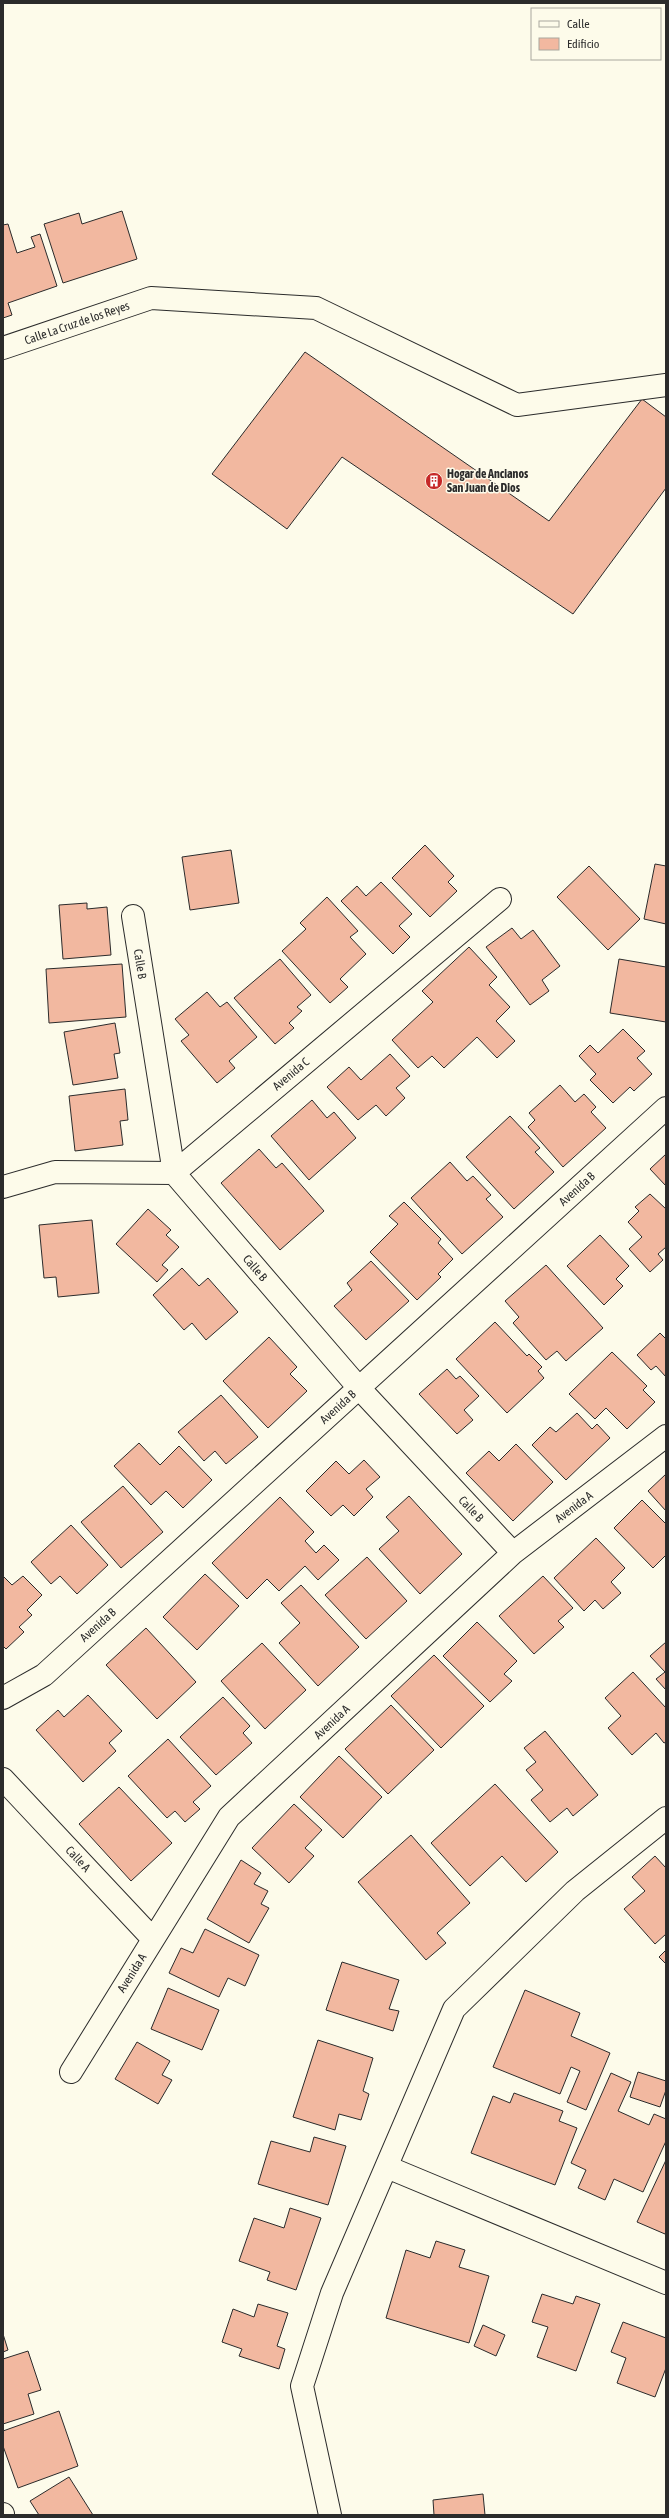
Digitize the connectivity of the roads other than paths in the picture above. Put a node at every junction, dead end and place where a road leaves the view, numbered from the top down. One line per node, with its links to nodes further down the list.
1 (3, 348): 2 (street, Calle La Cruz de los Reyes)
2 (666, 386)
3 (500, 899): 6 (street, Avenida C)
4 (133, 916): 6 (street, Calle B)
5 (666, 1108): 8 (street, Avenida B)
6 (174, 1173): 7 (street); 8 (street, Calle B)
7 (3, 1187)
8 (359, 1388): 10 (street, Calle B); 11 (street, Avenida B)
9 (666, 1436): 10 (street, Avenida A)
10 (513, 1553): 14 (street, Avenida A)
11 (3, 1698)
12 (3, 1779): 14 (street, Calle A)
13 (666, 1818): 16 (street)
14 (153, 1939): 15 (street, Avenida A)
15 (71, 2072)
16 (387, 2167): 17 (street); 18 (street)
17 (666, 2283)
18 (330, 2515)

